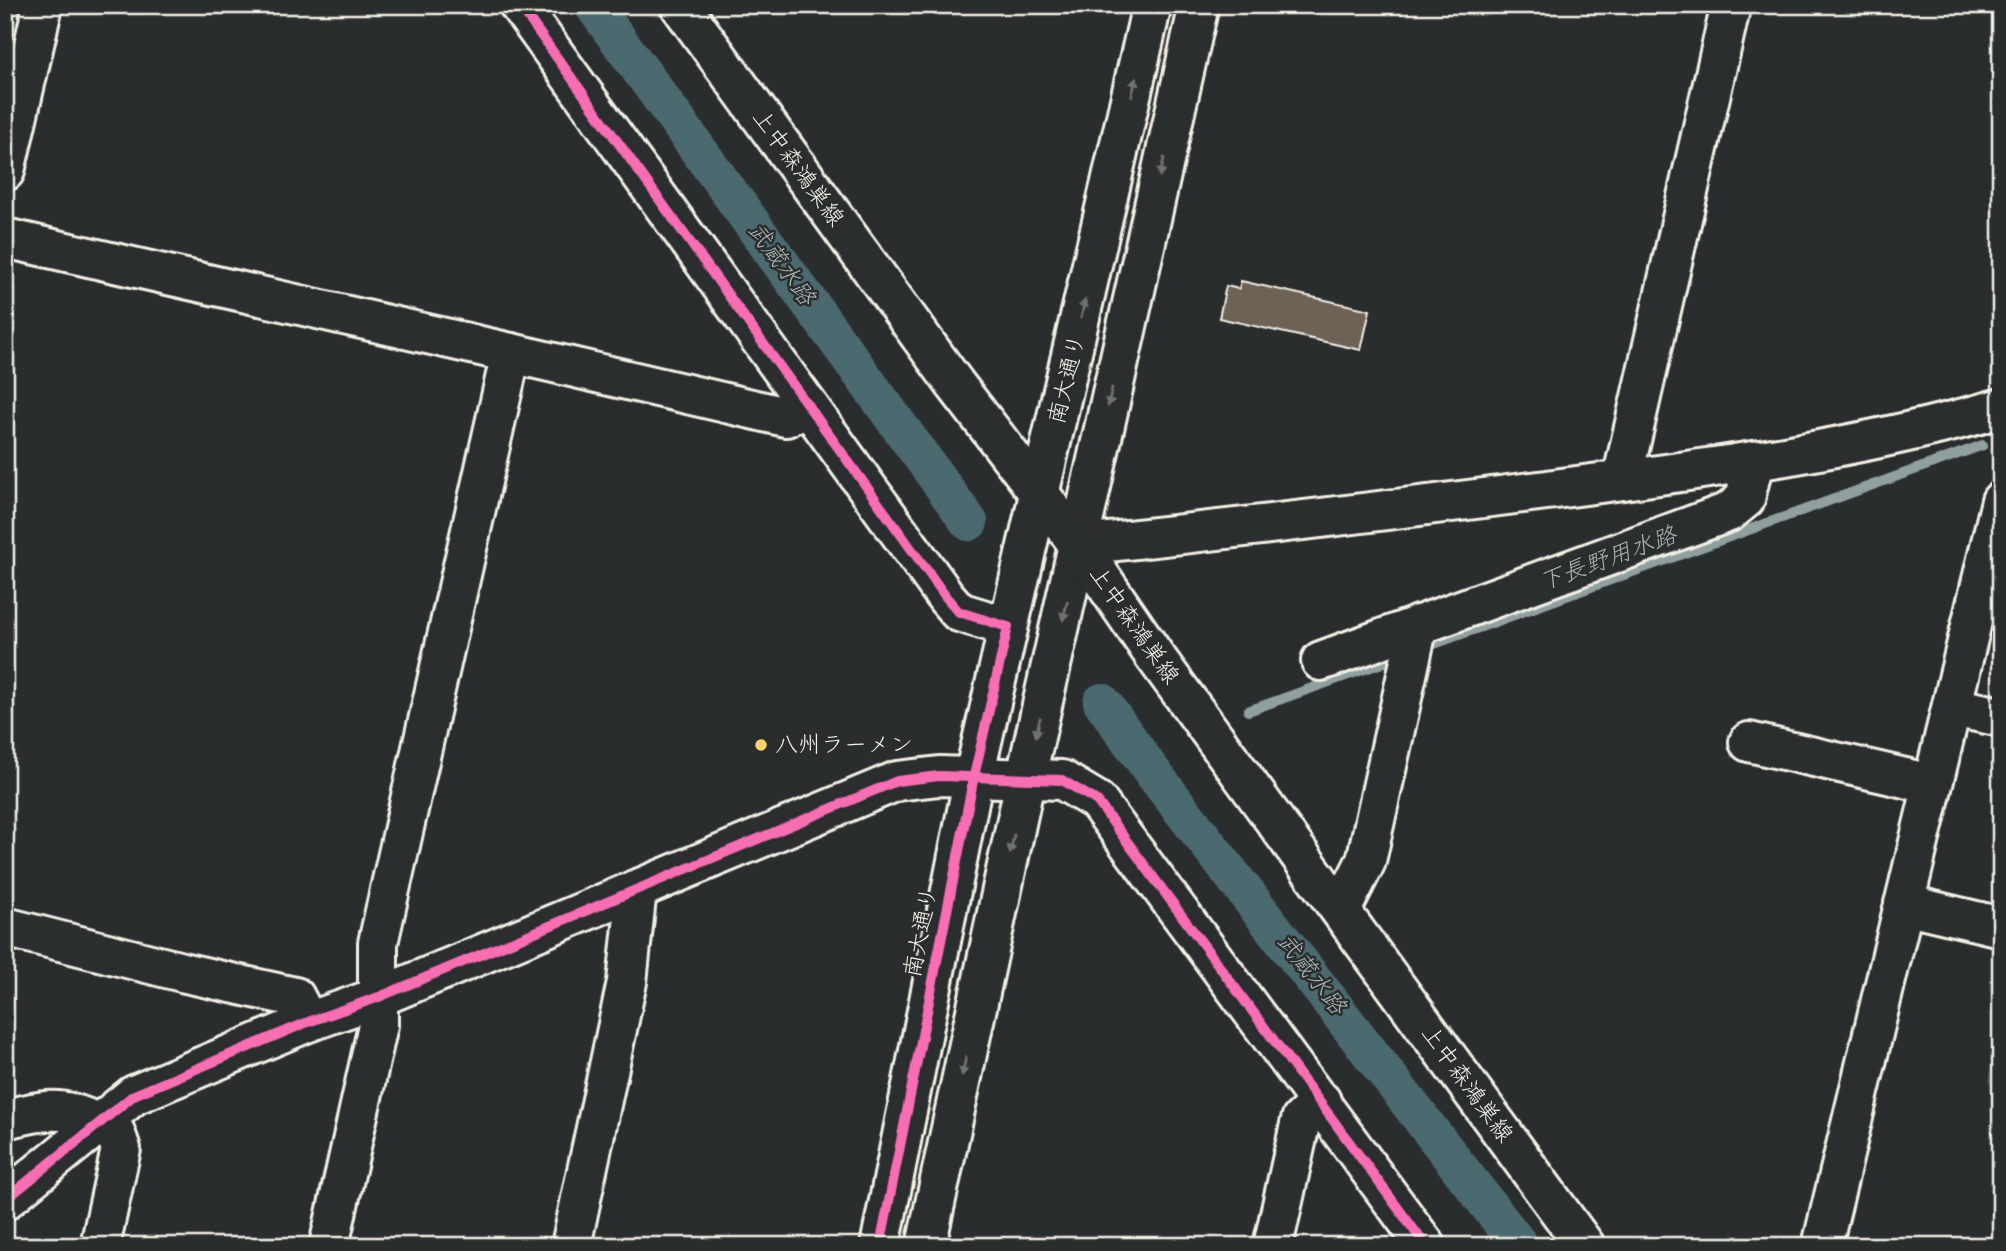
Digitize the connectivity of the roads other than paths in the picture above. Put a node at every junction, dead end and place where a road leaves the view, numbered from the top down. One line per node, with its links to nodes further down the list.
1 (43, 5): 7 (street)
2 (519, 5): 10 (street)
3 (680, 5): 14 (street, 上中森鴻巣線)
4 (1152, 5): 14 (street, 南大通り, one-way to 4)
5 (1199, 5): 16 (street, 南大通り, one-way to 16)
6 (1731, 5): 13 (street)
7 (5, 171)
8 (5, 238): 9 (street)
9 (511, 353): 10 (street); 31 (street)
10 (808, 406): 17 (street)
11 (2001, 408): 12 (street)
12 (1754, 461): 13 (street); 18 (street)
13 (1622, 480): 16 (street)
14 (1038, 495): 16 (street, 上中森鴻巣線); 17 (street, 南大通り)
15 (2001, 501): 20 (street)
16 (1079, 545): 24 (street, 南大通り, one-way to 24); 28 (street, 上中森鴻巣線)
17 (1008, 627): 23 (street, 南大通り)
18 (1415, 642): 19 (street); 28 (street)
19 (1321, 661)
20 (1952, 707): 21 (street); 25 (street)
21 (2001, 717)
22 (1749, 742): 25 (street)
23 (974, 776): 24 (street); 26 (street); 37 (street, 南大通り)
24 (1026, 777): 33 (street); 41 (street, 南大通り, one-way to 41)
25 (1931, 785): 27 (street)
26 (637, 889): 31 (street); 40 (street)
27 (1904, 904): 30 (street); 45 (street)
28 (1341, 910): 44 (street, 上中森鴻巣線)
29 (5, 927): 32 (street)
30 (2001, 927)
31 (379, 997): 32 (street); 39 (street)
32 (308, 1022): 35 (street)
33 (1321, 1101): 42 (street); 43 (street)
34 (5, 1119): 35 (street)
35 (98, 1123): 36 (street); 38 (street)
36 (5, 1200)
37 (881, 1240): 41 (street)
38 (100, 1246)
39 (329, 1246)
40 (571, 1246)
41 (923, 1246)
42 (1273, 1246)
43 (1426, 1246)
44 (1585, 1246)
45 (1822, 1246)

